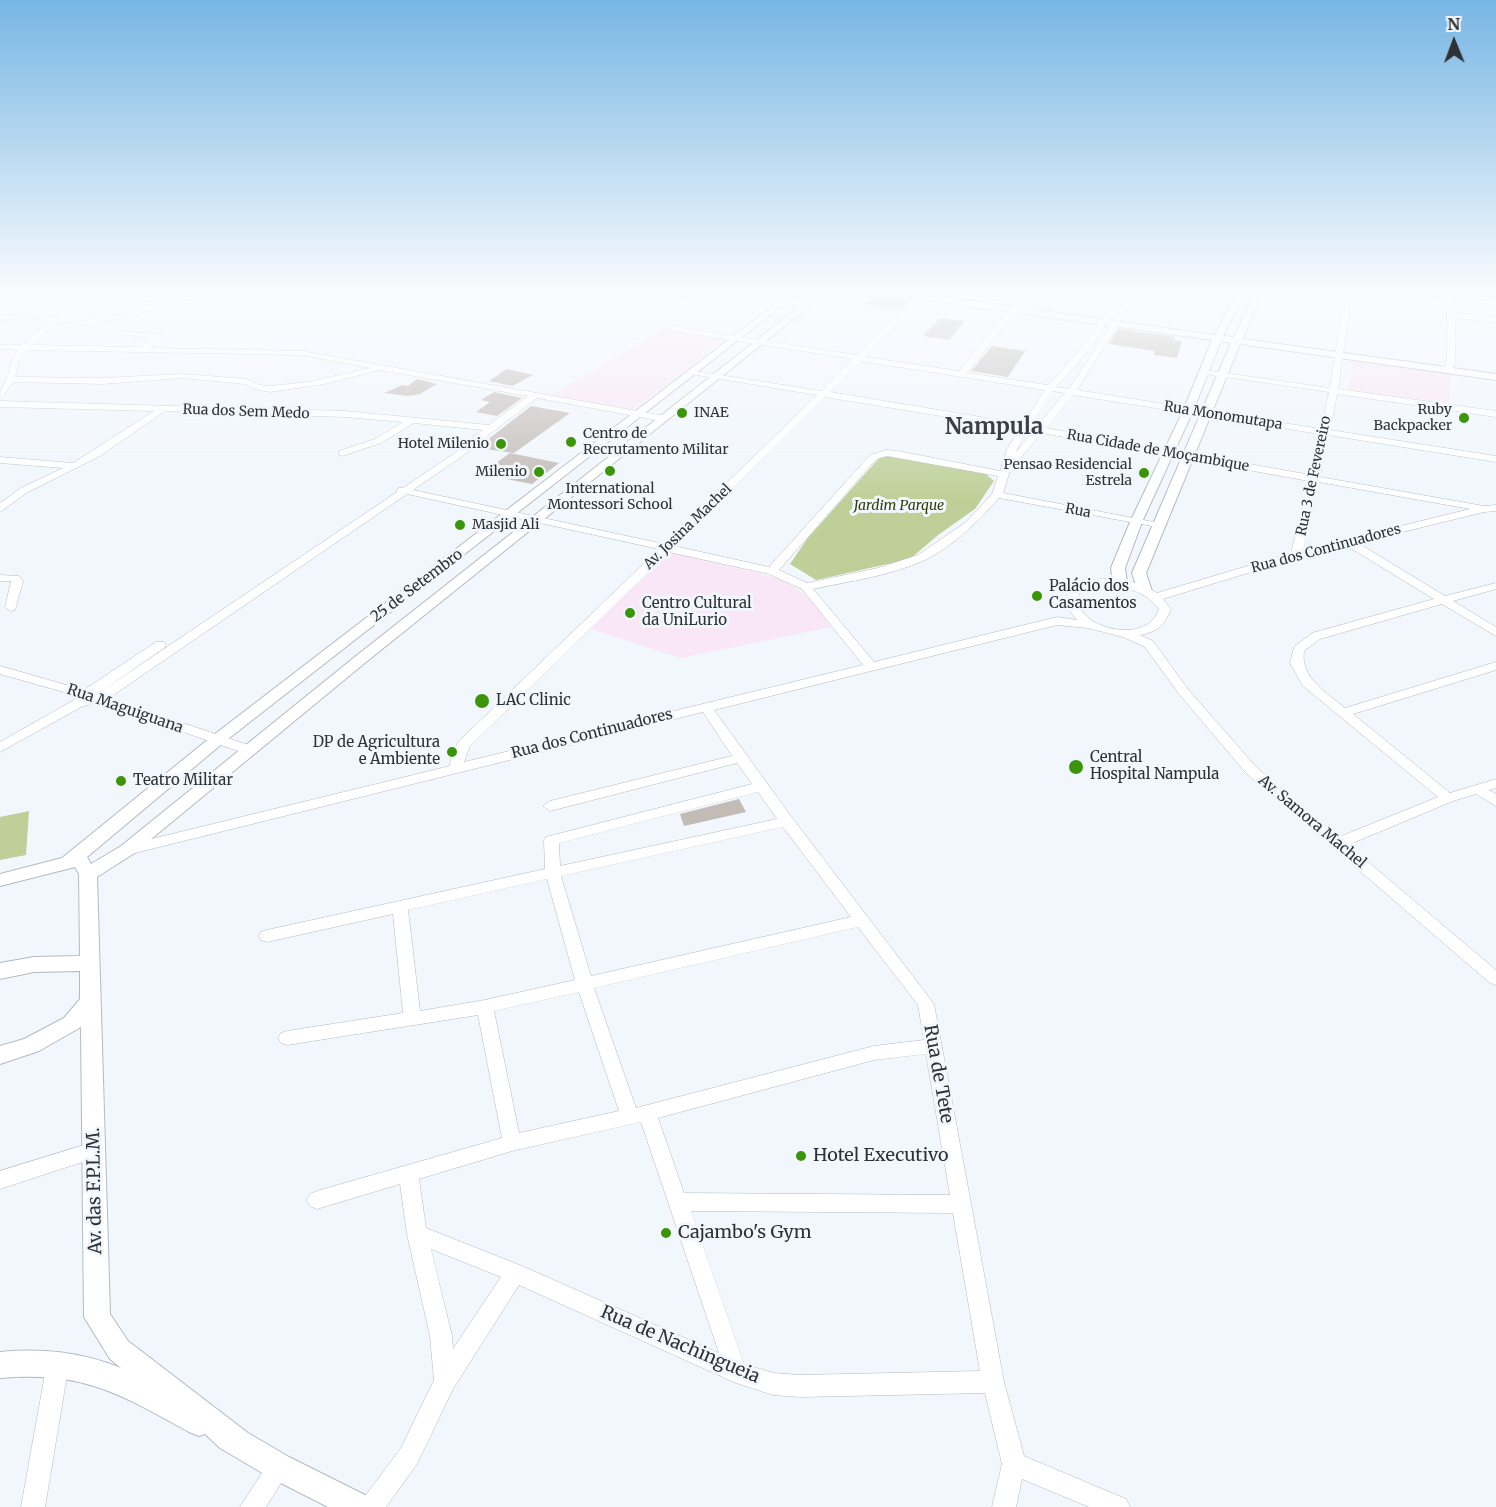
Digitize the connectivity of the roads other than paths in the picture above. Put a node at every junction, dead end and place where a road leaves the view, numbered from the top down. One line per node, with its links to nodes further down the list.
1 (17, 361): 23 (street)
2 (353, 361): 17 (street)
3 (705, 361): 20 (main road, 25 de Setembro)
4 (733, 361): 25 (main road, 25 de Setembro)
5 (857, 361): 30 (street, Av. Josina Machel)
6 (882, 361): 22 (street, Rua Monomutapa)
7 (971, 361): 22 (street)
8 (1074, 361): 27 (street)
9 (1092, 361): 29 (street)
10 (1208, 361): 21 (main road)
11 (1228, 361): 24 (main road)
12 (1337, 361): 28 (street, Rua 3 de Fevereiro)
13 (1404, 361): 16 (main road)
14 (1430, 361): 16 (main road)
15 (1450, 361): 16 (street)
16 (1450, 365): 18 (main road); 26 (main road)
17 (381, 366): 23 (street); 32 (street)
18 (1496, 367)
19 (0, 370): 23 (street)
20 (691, 372): 25 (street, Rua Cidade de Moçambique); 36 (main road, 25 de Setembro)
21 (1204, 372): 24 (street); 35 (main road)
22 (961, 374): 27 (street, Rua Monomutapa)
23 (11, 375): 31 (street)
24 (1222, 375): 28 (street); 37 (main road)
25 (714, 376): 30 (street, Rua Cidade de Moçambique); 39 (main road, 25 de Setembro)
26 (1496, 377)
27 (1050, 388): 29 (street, Rua Monomutapa); 41 (street)
28 (1333, 391): 38 (street); 44 (street, Rua 3 de Fevereiro)
29 (1071, 392): 35 (street, Rua Monomutapa); 43 (street)
30 (821, 393): 41 (street, Rua Cidade de Moçambique); 65 (street, Av. Josina Machel)
31 (0, 394)
32 (534, 396): 36 (street); 42 (street)
33 (0, 404): 34 (street, Rua dos Sem Medo)
34 (164, 408): 40 (street, Rua dos Sem Medo); 52 (street)
35 (1188, 411): 37 (street, Rua Monomutapa); 46 (main road)
36 (637, 414): 39 (street); 50 (main road, 25 de Setembro)
37 (1206, 414): 44 (street, Rua Monomutapa); 47 (main road)
38 (1496, 414)
39 (662, 418): 51 (main road, 25 de Setembro)
40 (411, 421): 42 (street, Rua dos Sem Medo); 45 (street)
41 (1025, 427): 43 (street, Rua Cidade de Moçambique); 53 (street)
42 (491, 428): 55 (street)
43 (1037, 429): 46 (street, Rua Cidade de Moçambique); 53 (street)
44 (1323, 431): 48 (street, Rua Monomutapa); 54 (street, Rua 3 de Fevereiro)
45 (342, 453)
46 (1168, 453): 47 (street, Rua Cidade de Moçambique); 62 (main road)
47 (1187, 457): 54 (street, Rua Cidade de Moçambique); 63 (main road)
48 (1496, 459)
49 (0, 460): 52 (street)
50 (579, 460): 51 (main road); 60 (main road, 25 de Setembro)
51 (604, 465): 61 (main road, 25 de Setembro)
52 (73, 466): 57 (street)
53 (1002, 474): 56 (street); 67 (street)
54 (1315, 478): 59 (street, Rua Cidade de Moçambique); 66 (street, Rua 3 de Fevereiro)
55 (401, 490): 60 (street); 88 (street)
56 (997, 495): 62 (street, Rua); 73 (street)
57 (2, 504)
58 (1496, 508): 59 (street, Rua dos Continuadores)
59 (1484, 509): 64 (street, Rua dos Continuadores)
60 (510, 514): 61 (street); 68 (main road, 25 de Setembro)
61 (534, 520): 65 (street); 70 (main road, 25 de Setembro)
62 (1136, 522): 63 (street, Rua); 71 (main road)
63 (1159, 525): 74 (main road)
64 (1350, 543): 66 (street, Rua dos Continuadores); 76 (street)
65 (667, 547): 67 (street); 95 (street, Av. Josina Machel)
66 (1296, 555): 75 (street, Rua dos Continuadores)
67 (772, 571): 73 (street)
68 (429, 577): 70 (main road); 83 (main road, 25 de Setembro)
69 (0, 578): 78 (street)
70 (456, 583): 84 (main road, 25 de Setembro)
71 (1120, 583): 74 (street); 77 (street)
72 (1496, 586): 76 (street)
73 (806, 587): 86 (street)
74 (1145, 591): 75 (street)
75 (1157, 597): 82 (street)
76 (1442, 601): 81 (street); 90 (street)
77 (1069, 603): 79 (street); 80 (street)
78 (10, 608)
79 (1058, 621): 80 (street); 86 (street, Rua dos Continuadores)
80 (1093, 625): 82 (street)
81 (1496, 632)
82 (1149, 637): 103 (street, Av. Samora Machel)
83 (329, 652): 84 (main road); 91 (main road, 25 de Setembro)
84 (360, 659): 93 (main road, 25 de Setembro)
85 (1496, 666): 90 (street)
86 (871, 667): 89 (street, Rua dos Continuadores)
87 (4, 673): 88 (street, Rua Maguiguana)
88 (88, 698): 91 (street, Rua Maguiguana); 92 (street)
89 (705, 706): 94 (street, Rua de Tete); 95 (street, Rua dos Continuadores)
90 (1342, 713): 99 (street)
91 (217, 740): 93 (street, Rua Maguiguana); 105 (main road, 25 de Setembro)
92 (0, 748)
93 (249, 750): 104 (main road, 25 de Setembro)
94 (739, 758): 97 (street, Rua de Tete); 101 (street)
95 (457, 767): 104 (street, Rua dos Continuadores)
96 (1496, 783): 98 (street)
97 (759, 787): 102 (street, Rua de Tete); 106 (street)
98 (1480, 790): 99 (street); 100 (street)
99 (1448, 798): 103 (street)
100 (1496, 801)
101 (550, 806)
102 (788, 821): 106 (street); 109 (street, Rua de Tete)
103 (1338, 843): 113 (street, Av. Samora Machel)
104 (127, 850): 105 (main road, 25 de Setembro)
105 (78, 869): 107 (main road); 111 (main road, Av. das F.P.L.M.)
106 (553, 874): 108 (street); 114 (street)
107 (0, 880)
108 (400, 906): 110 (street); 117 (street)
109 (862, 920): 114 (street); 119 (street, Rua de Tete)
110 (267, 936)
111 (90, 965): 112 (main road); 115 (main road, Av. das F.P.L.M.)
112 (0, 971)
113 (1496, 979)
114 (585, 985): 116 (street); 121 (street)
115 (90, 1002): 120 (main road); 123 (main road, Av. das F.P.L.M.)
116 (485, 1007): 117 (street); 122 (street)
117 (412, 1019): 118 (street)
118 (287, 1038)
119 (933, 1046): 121 (street); 128 (street, Rua de Tete)
120 (0, 1055)
121 (639, 1114): 122 (street); 127 (street)
122 (512, 1143): 124 (street)
123 (94, 1150): 125 (street); 136 (main road, Av. das F.P.L.M.)
124 (408, 1173): 126 (street); 129 (street)
125 (0, 1180)
126 (317, 1200)
127 (678, 1202): 128 (street); 133 (street)
128 (961, 1204): 135 (street, Rua de Tete)
129 (417, 1234): 130 (street, Rua de Nachingueia); 134 (street)
130 (515, 1273): 133 (street, Rua de Nachingueia); 134 (street)
131 (58, 1363): 132 (main road, Av. das F.P.L.M.); 136 (main road, Av. das F.P.L.M.); 139 (street)
132 (0, 1365)
133 (736, 1372): 135 (street, Rua de Nachingueia)
134 (445, 1381): 142 (street)
135 (993, 1382): 137 (street, Rua de Tete)
136 (238, 1442): 138 (main road, Av. das F.P.L.M.)
137 (1014, 1464): 143 (street, Rua de Tete); 144 (street)
138 (279, 1467): 140 (street); 141 (main road, Av. das F.P.L.M.)
139 (33, 1507)
140 (252, 1507)
141 (359, 1507)
142 (371, 1507)
143 (1004, 1507)
144 (1118, 1507)

